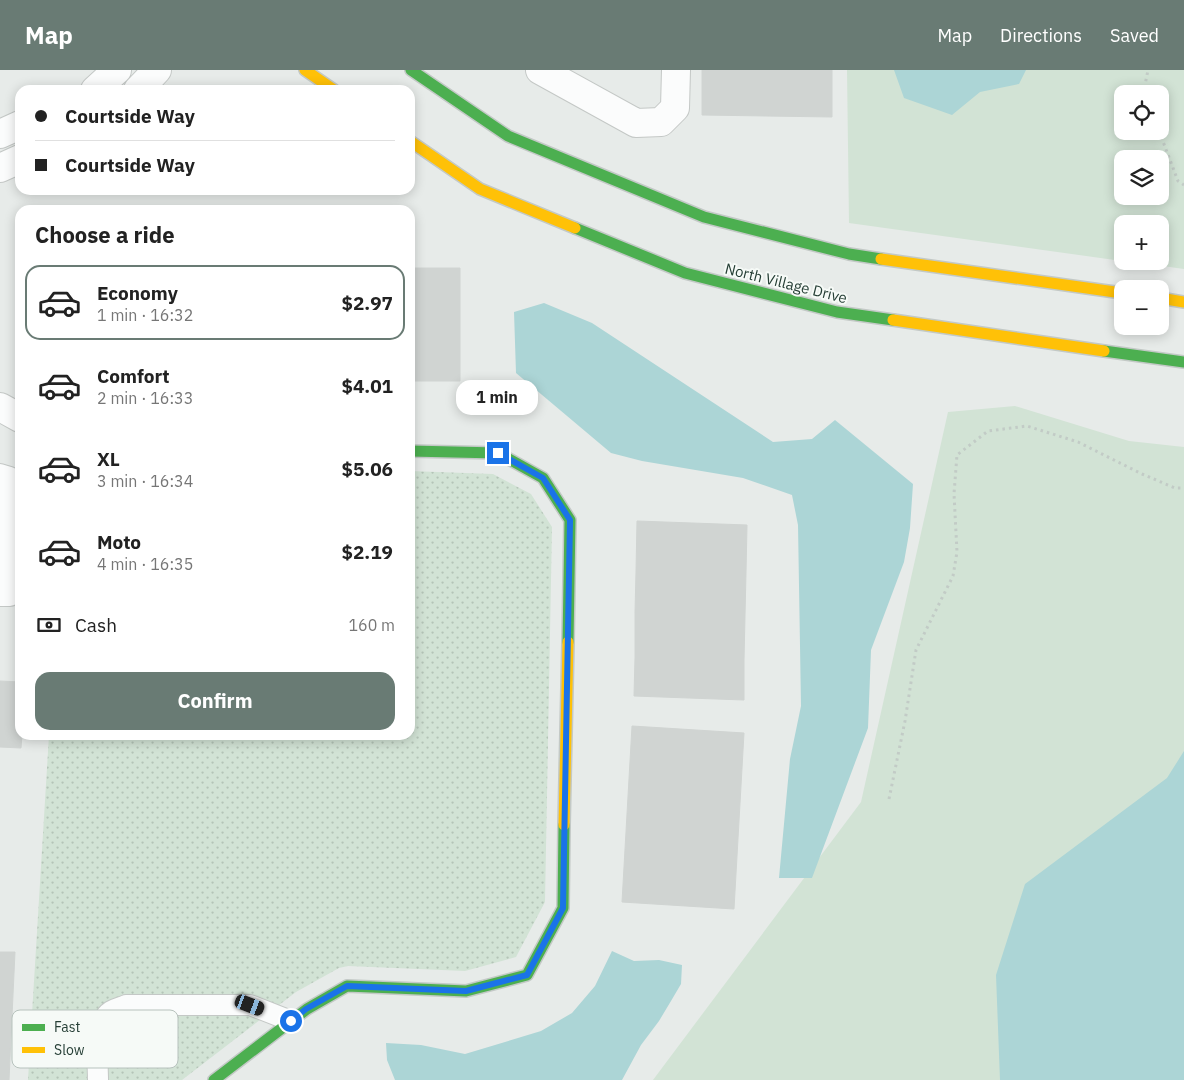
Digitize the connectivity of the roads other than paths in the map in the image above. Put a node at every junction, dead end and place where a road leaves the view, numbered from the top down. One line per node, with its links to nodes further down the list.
1 (117, 70): 7 (street)
2 (158, 70): 8 (street)
3 (305, 70): 9 (street)
4 (411, 70): 15 (street)
5 (540, 70): 6 (street)
6 (676, 70)
7 (100, 85)
8 (143, 85)
9 (327, 85)
10 (15, 127): 11 (street)
11 (0, 134)
12 (415, 144): 18 (street, North Village Drive)
13 (15, 161): 14 (street)
14 (0, 168)
15 (1114, 292)
16 (1169, 300): 17 (street)
17 (1184, 302)
18 (1184, 362)
19 (0, 408): 20 (street)
20 (15, 416)
21 (415, 451): 25 (street)
22 (0, 474): 23 (lane)
23 (0, 596)
24 (113, 1010): 25 (lane)
25 (291, 1021): 26 (street)
26 (214, 1080)

